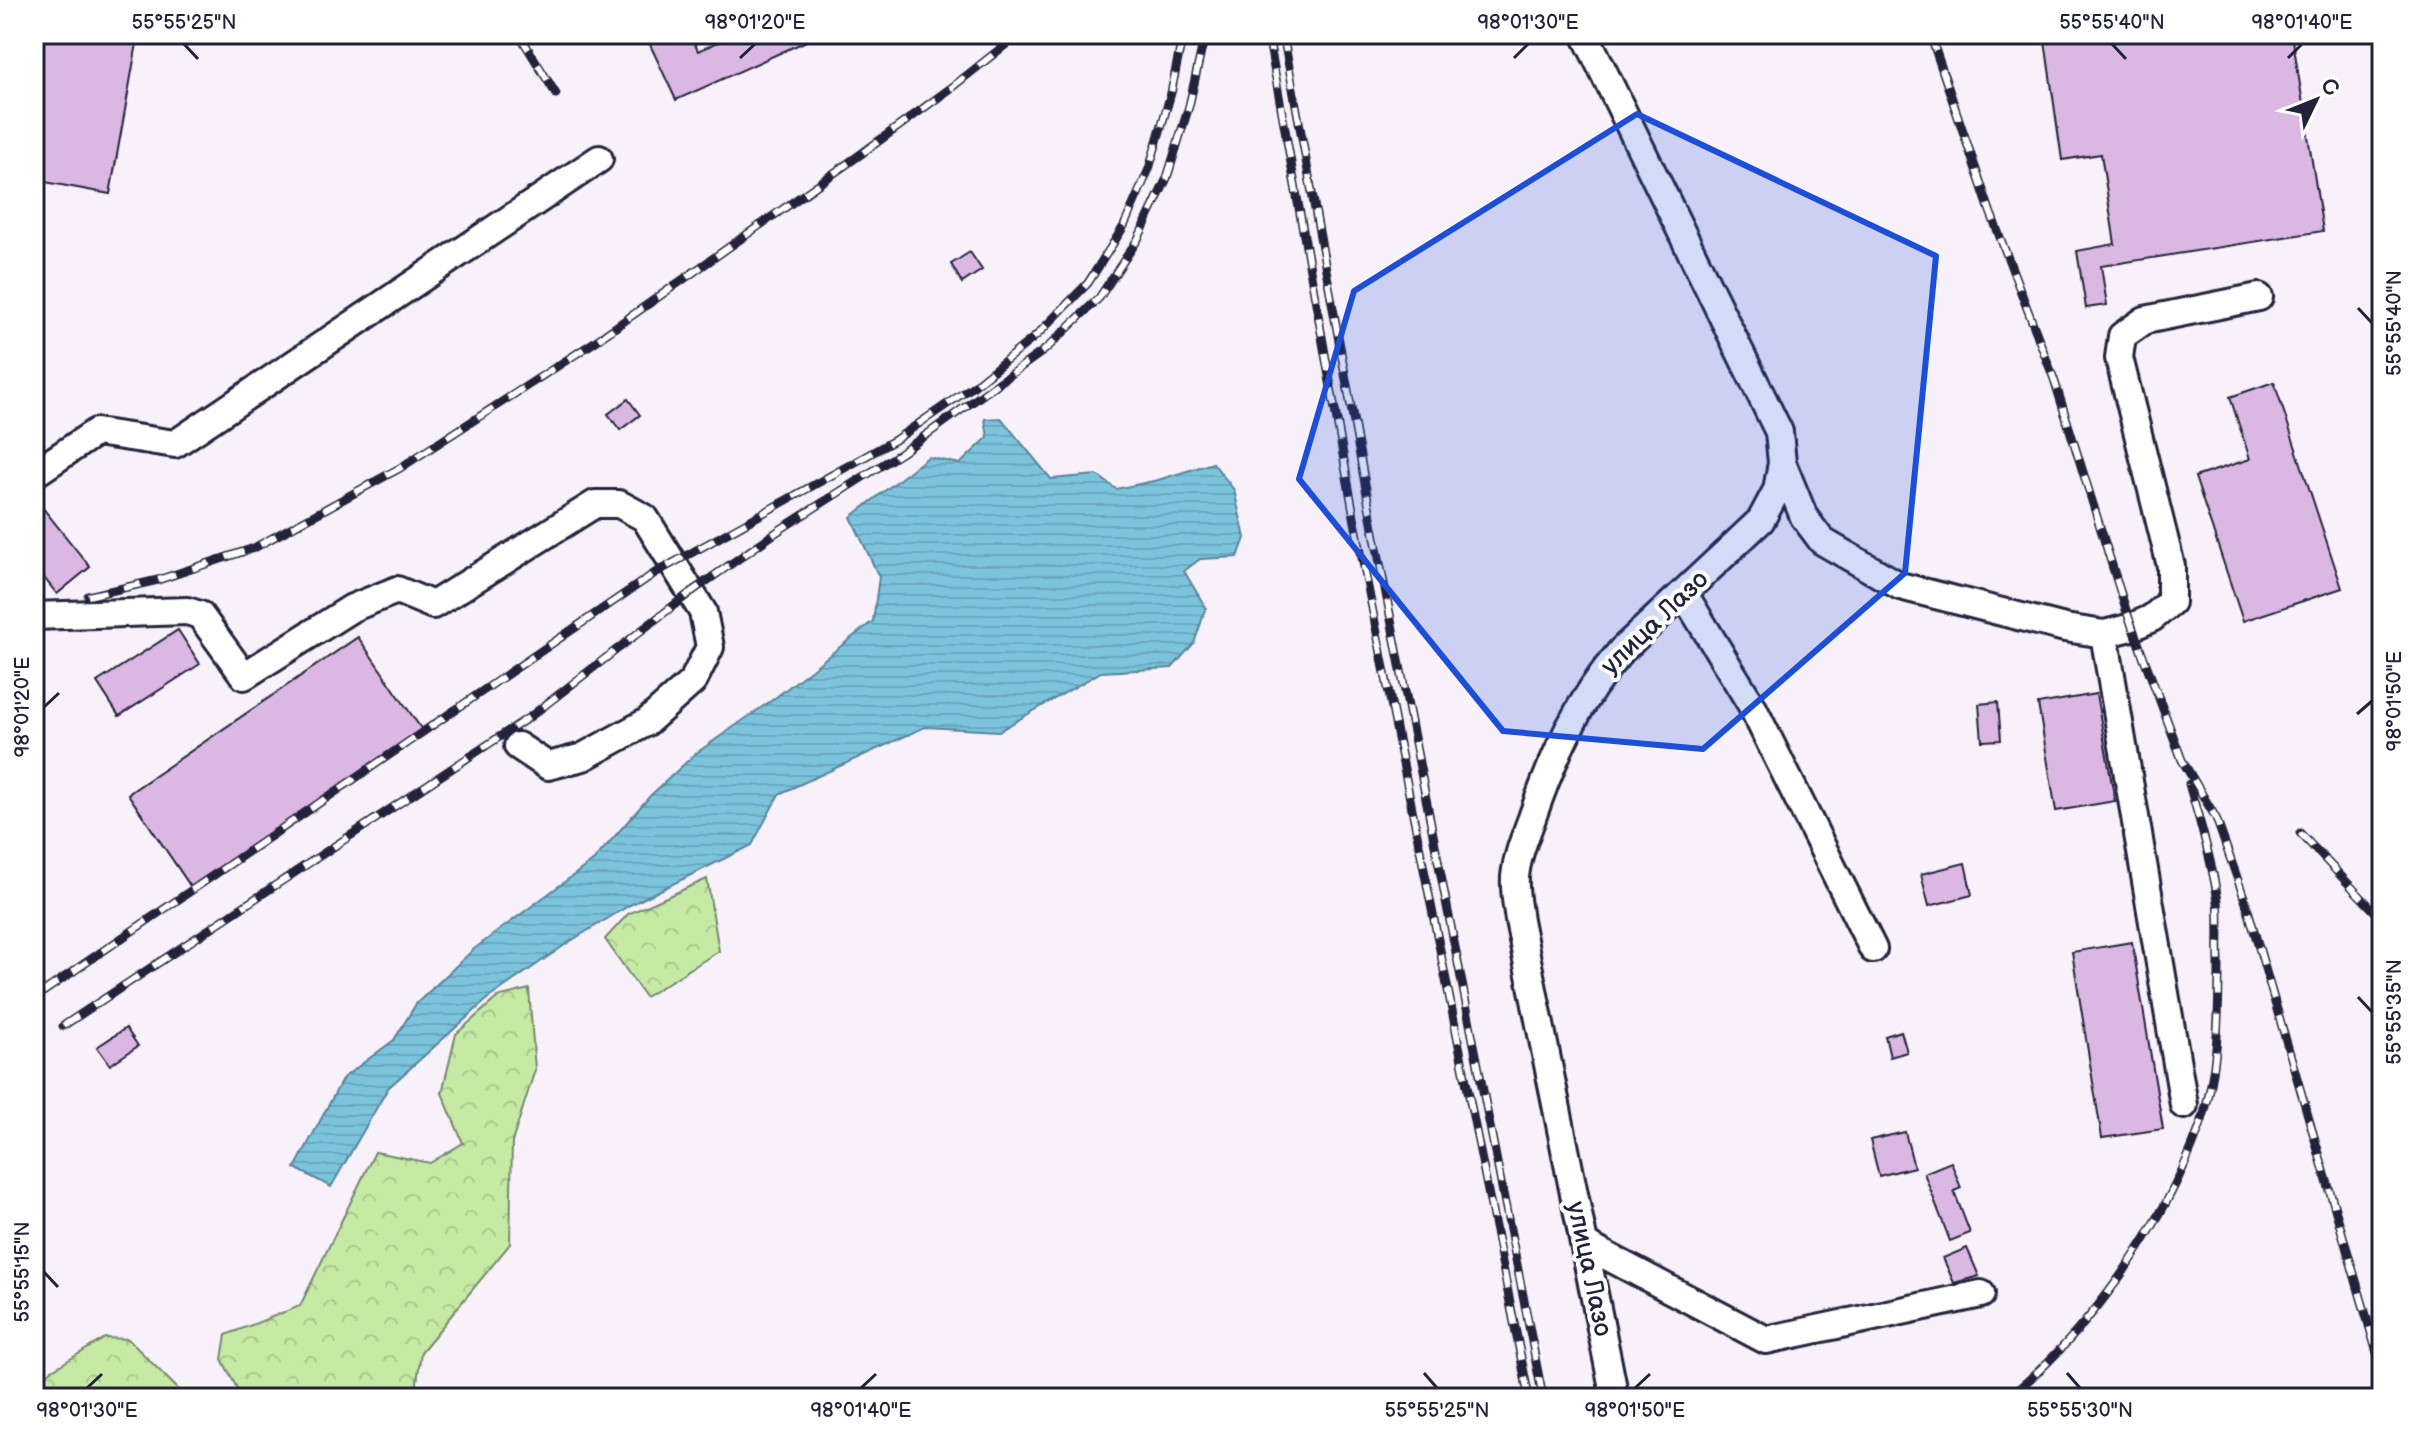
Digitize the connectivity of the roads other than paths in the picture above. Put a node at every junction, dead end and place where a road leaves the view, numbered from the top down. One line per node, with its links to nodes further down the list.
1 (1585, 34): 4 (street, улица Лазо)
2 (599, 159): 5 (street)
3 (2259, 297): 8 (street)
4 (1782, 463): 6 (street, улица Лазо); 8 (street)
5 (34, 474)
6 (1684, 594): 10 (street); 12 (street, улица Лазо)
7 (34, 616): 9 (street)
8 (2104, 634): 11 (street)
9 (518, 746)
10 (1873, 949)
11 (2184, 1105)
12 (1584, 1244): 13 (street); 14 (street, улица Лазо)
13 (1981, 1294)
14 (1615, 1398)

